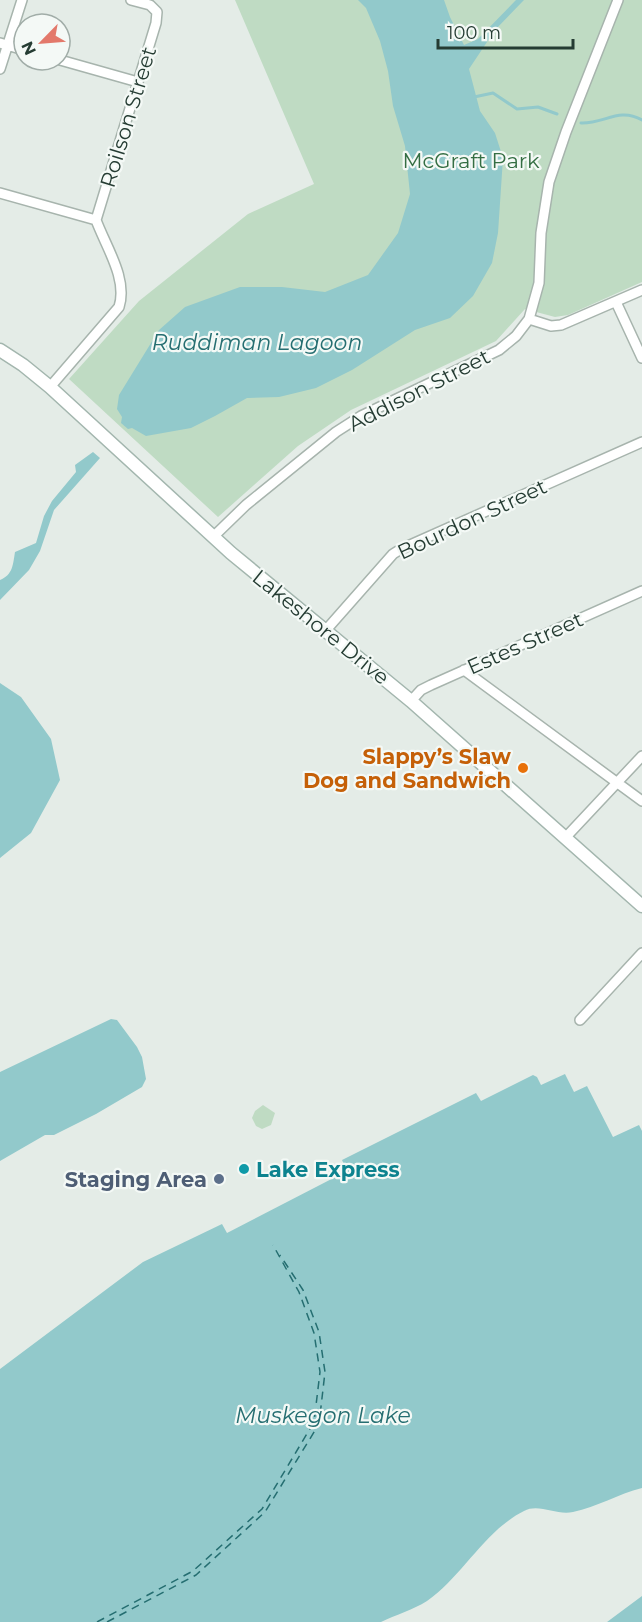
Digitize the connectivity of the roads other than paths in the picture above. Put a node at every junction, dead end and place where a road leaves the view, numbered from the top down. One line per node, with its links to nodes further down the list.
1 (22, 0): 4 (street)
2 (131, 0): 7 (street, Roilson Street)
3 (618, 0): 12 (street)
4 (4, 44): 6 (street)
5 (72, 63): 7 (street)
6 (0, 69)
7 (138, 82): 9 (street, Roilson Street)
8 (0, 193): 9 (street)
9 (96, 220): 15 (street)
10 (642, 290): 11 (street)
11 (616, 302): 12 (street); 14 (street)
12 (529, 320): 17 (street, Addison Street)
13 (0, 350): 15 (main road, Lakeshore Drive)
14 (642, 358)
15 (50, 387): 17 (main road, Lakeshore Drive)
16 (642, 442): 19 (street, Bourdon Street)
17 (213, 537): 19 (main road, Lakeshore Drive)
18 (642, 591): 20 (street, Estes Street)
19 (326, 630): 21 (main road, Lakeshore Drive)
20 (464, 670): 21 (street, Estes Street); 23 (street)
21 (411, 700): 25 (main road, Lakeshore Drive)
22 (642, 756): 23 (street)
23 (616, 783): 24 (street); 25 (street)
24 (642, 801)
25 (566, 837): 26 (main road, Lakeshore Drive)
26 (642, 906)
27 (642, 953): 28 (street)
28 (580, 1020)

